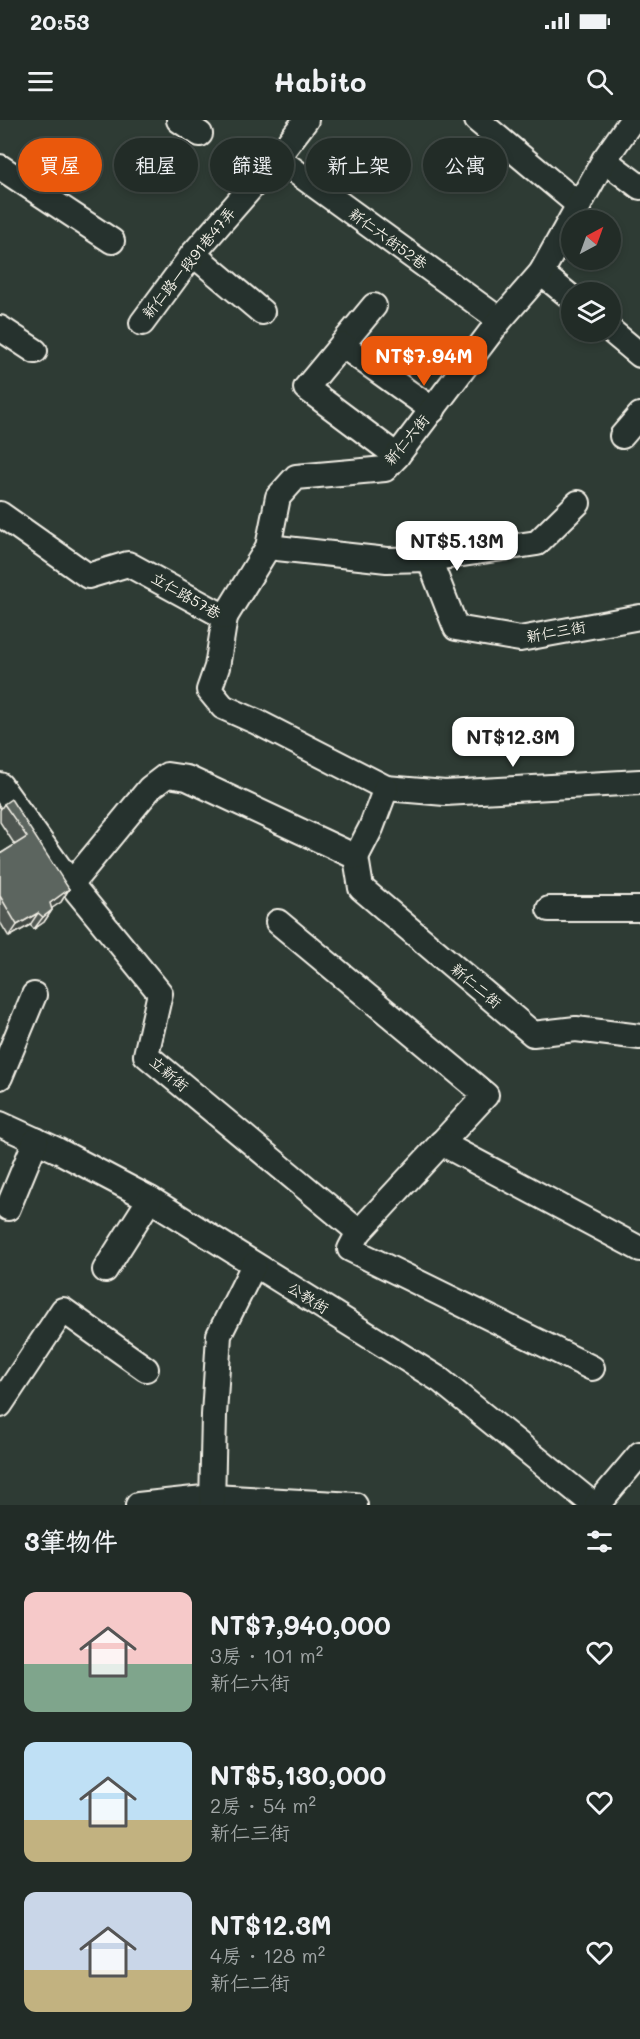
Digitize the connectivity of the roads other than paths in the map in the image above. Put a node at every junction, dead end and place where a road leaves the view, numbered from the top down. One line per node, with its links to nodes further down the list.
1 (179, 120): 5 (street)
2 (306, 120): 6 (street, 新仁路一段91巷47弄)
3 (477, 120): 12 (street)
4 (632, 120): 7 (street, 新仁六街)
5 (200, 134)
6 (292, 138)
7 (604, 160): 10 (street); 12 (street, 新仁六街)
8 (0, 167): 13 (street)
9 (294, 170): 19 (street, 新仁六街52巷)
10 (640, 187)
11 (247, 192): 14 (street, 新仁路一段91巷47弄)
12 (579, 205): 15 (street, 新仁六街)
13 (112, 241)
14 (193, 254): 18 (street); 20 (street, 新仁路一段91巷47弄)
15 (541, 273): 16 (street); 19 (street, 新仁六街)
16 (561, 289)
17 (374, 306): 23 (street)
18 (262, 312)
19 (500, 320): 26 (street, 新仁六街)
20 (142, 323)
21 (0, 328): 24 (street)
22 (621, 339): 25 (street)
23 (342, 345): 26 (street); 29 (street)
24 (35, 351)
25 (640, 355)
26 (433, 410): 29 (street, 新仁六街)
27 (640, 415): 28 (street)
28 (622, 436)
29 (397, 456): 32 (street, 新仁六街)
30 (578, 504): 33 (street)
31 (0, 514): 35 (street, 立仁路57巷)
32 (268, 547): 33 (street); 35 (street, 新仁六街)
33 (429, 559): 34 (street, 新仁三街)
34 (640, 616)
35 (225, 617): 38 (street, 立仁路57巷)
36 (640, 782): 38 (street)
37 (0, 785): 40 (street, 立新街)
38 (386, 788): 39 (street)
39 (356, 857): 40 (street); 45 (street, 新仁二街)
40 (71, 884): 52 (street, 立新街)
41 (549, 909): 42 (street)
42 (640, 909)
43 (278, 922): 49 (street)
44 (34, 995): 46 (street)
45 (640, 1037)
46 (0, 1077)
47 (0, 1124): 48 (street, 公教街)
48 (36, 1140): 50 (street, 公教街); 51 (street)
49 (441, 1143): 52 (street); 53 (street)
50 (150, 1199): 54 (street, 公教街); 55 (street)
51 (8, 1208)
52 (359, 1232): 56 (street)
53 (640, 1250)
54 (254, 1265): 60 (street); 63 (street, 公教街)
55 (105, 1270)
56 (592, 1368)
57 (146, 1369): 58 (street)
58 (0, 1405)
59 (640, 1454): 63 (street)
60 (213, 1501): 61 (street); 62 (street)
61 (138, 1505)
62 (355, 1505)
63 (595, 1505)

